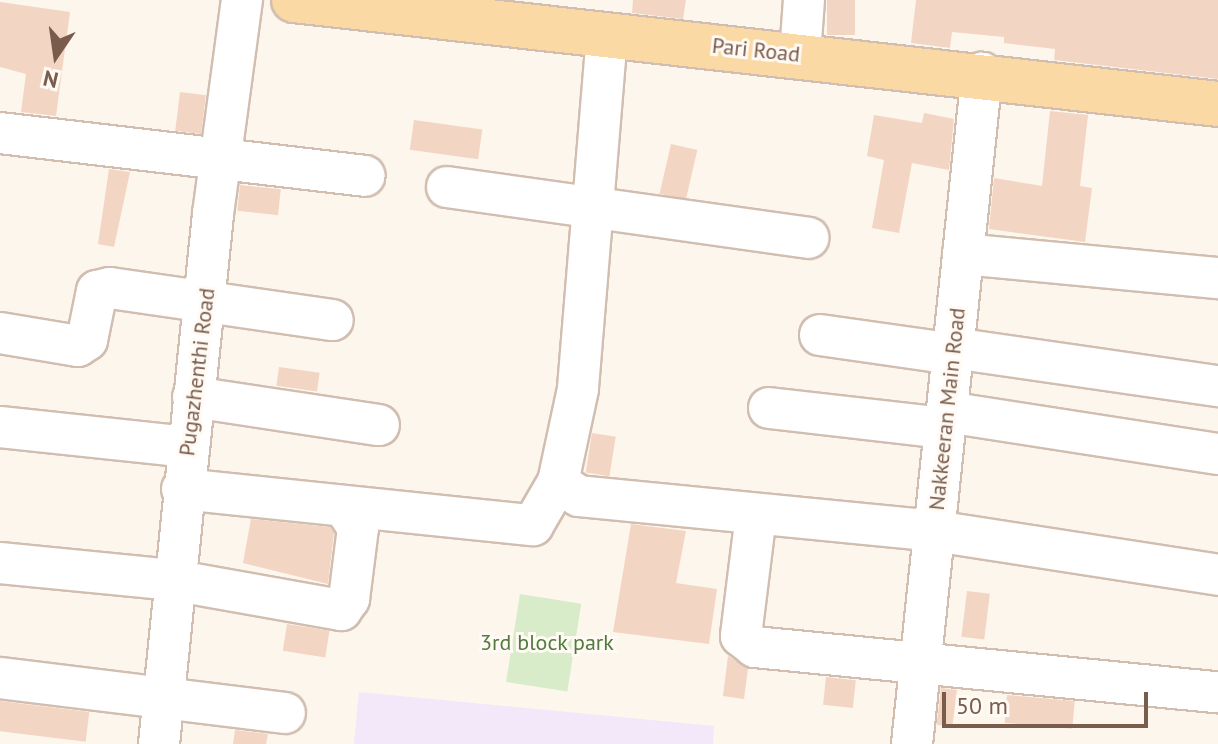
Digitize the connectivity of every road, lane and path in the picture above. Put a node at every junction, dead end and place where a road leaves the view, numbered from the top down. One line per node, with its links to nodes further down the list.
1 (242, 0): 9 (street, Pugazhenthi Road)
2 (294, 0): 4 (main road, Pari Road)
3 (804, 0): 5 (street)
4 (607, 35): 5 (main road, Pari Road); 12 (street)
5 (800, 54): 6 (main road, Pari Road)
6 (982, 73): 7 (main road, Pari Road); 14 (street, Nakkeeran Main Road)
7 (1218, 104)
8 (0, 133): 9 (street)
9 (221, 155): 10 (street); 16 (street, Pugazhenthi Road)
10 (364, 176)
11 (447, 187): 12 (street)
12 (595, 208): 13 (street); 29 (street)
13 (808, 238)
14 (963, 254): 15 (street); 20 (street, Nakkeeran Main Road)
15 (1218, 278)
16 (207, 302): 17 (street); 18 (street); 22 (street, Pugazhenthi Road)
17 (333, 320)
18 (0, 333)
19 (820, 335): 20 (street)
20 (953, 351): 21 (street); 24 (street, Nakkeeran Main Road)
21 (1218, 386)
22 (193, 397): 25 (street); 27 (street, Pugazhenthi Road)
23 (769, 408): 24 (street)
24 (946, 420): 28 (street); 33 (street, Nakkeeran Main Road)
25 (379, 425)
26 (0, 427): 27 (street)
27 (187, 447): 30 (street, Pugazhenthi Road)
28 (1218, 454)
29 (558, 482): 31 (street); 32 (street)
30 (182, 489): 31 (street); 36 (street, Pugazhenthi Road)
31 (345, 508): 36 (street)
32 (756, 515): 33 (street); 37 (street)
33 (935, 531): 35 (street); 37 (street, Nakkeeran Main Road)
34 (0, 563): 36 (street)
35 (1218, 575)
36 (172, 580): 40 (street, Pugazhenthi Road)
37 (921, 660): 39 (street); 43 (street, Nakkeeran Main Road)
38 (0, 678): 40 (street)
39 (1218, 692)
40 (162, 701): 41 (street); 42 (street, Pugazhenthi Road)
41 (285, 713)
42 (159, 744)
43 (912, 744)

